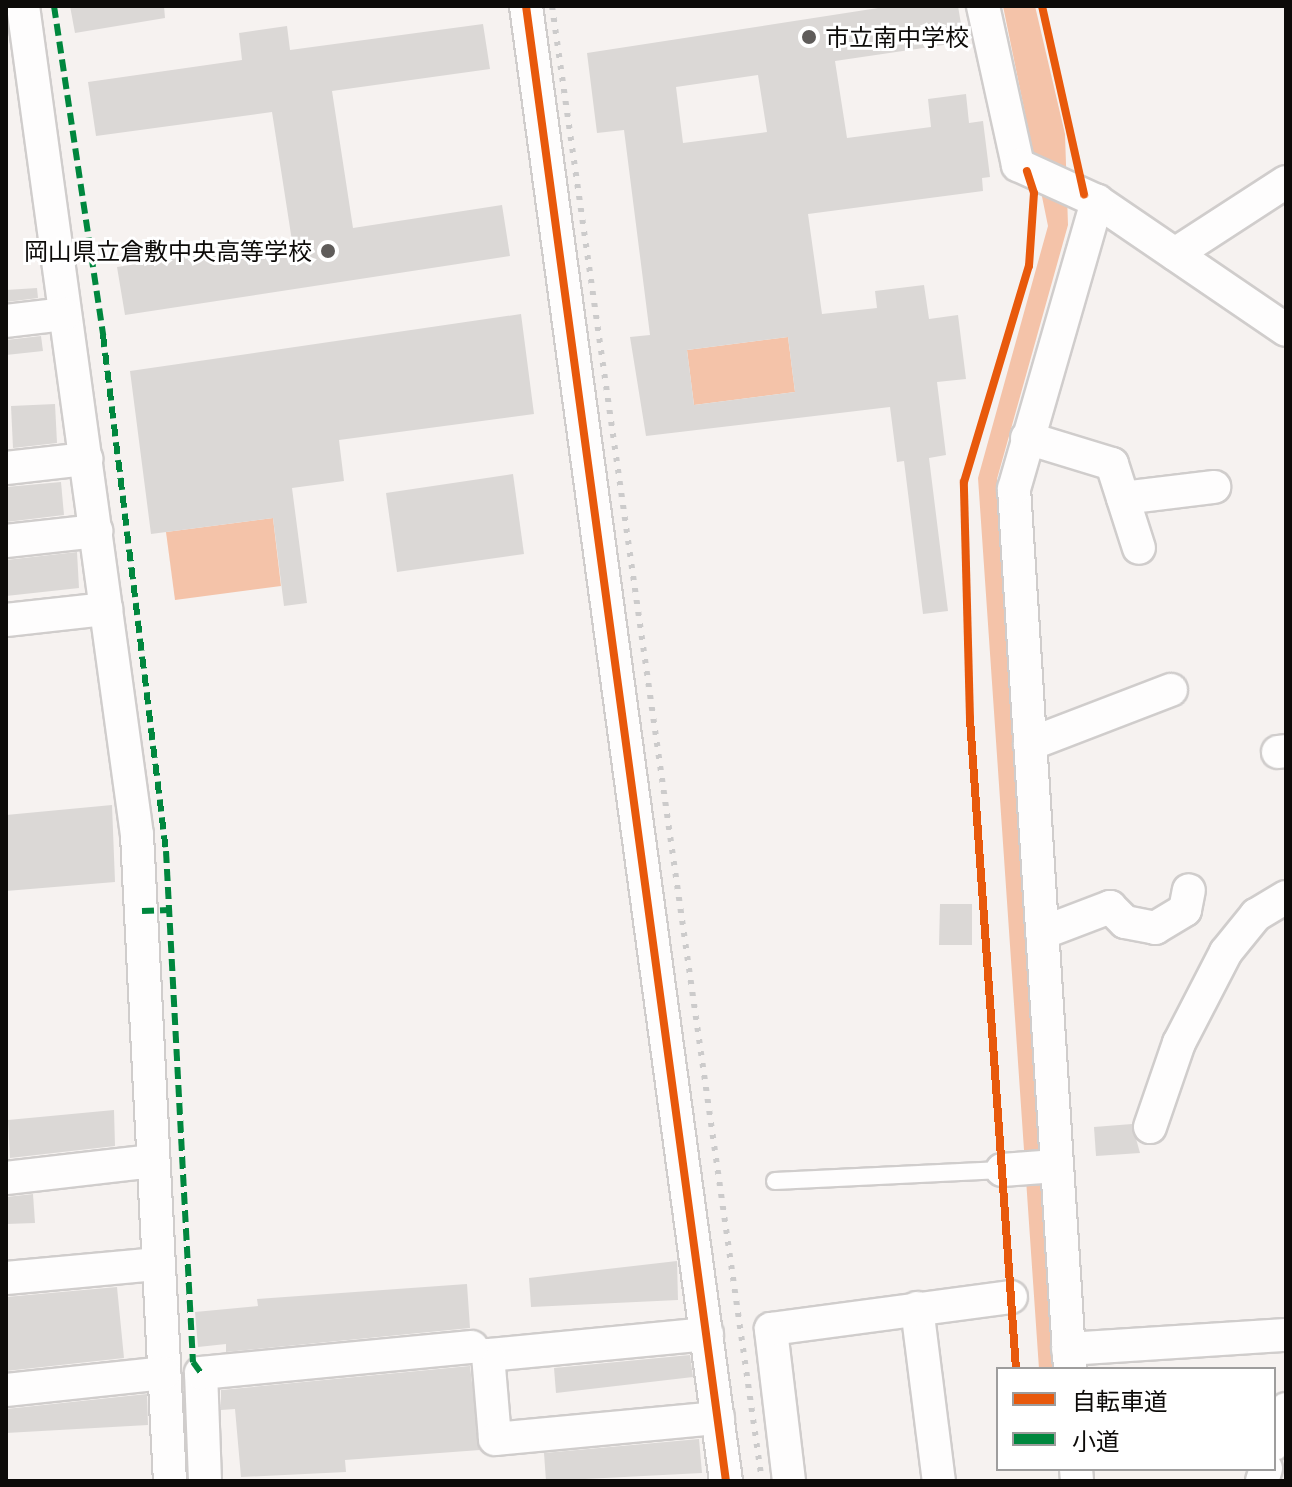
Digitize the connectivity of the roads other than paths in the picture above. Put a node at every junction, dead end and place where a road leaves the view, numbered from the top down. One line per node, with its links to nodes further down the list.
1 (23, 6): 7 (street)
2 (526, 6): 35 (street)
3 (983, 6): 5 (street)
4 (1286, 182): 6 (street)
5 (1087, 196): 6 (street); 10 (street)
6 (1175, 254): 9 (street)
7 (65, 314): 8 (street); 11 (street)
8 (6, 321)
9 (1286, 330)
10 (1027, 438): 14 (street); 21 (street)
11 (86, 459): 12 (street); 15 (street)
12 (6, 468)
13 (1214, 487): 14 (street)
14 (1123, 498): 17 (street)
15 (96, 531): 16 (street); 18 (street)
16 (6, 541)
17 (1139, 548)
18 (106, 609): 19 (street); 26 (street)
19 (6, 620)
20 (1171, 690): 21 (street)
21 (1030, 744): 24 (street)
22 (1189, 890): 24 (street)
23 (1286, 897): 25 (street)
24 (1042, 933): 27 (street)
25 (1150, 1127)
26 (153, 1161): 29 (street); 31 (street)
27 (1052, 1166): 28 (street); 38 (street)
28 (1006, 1169): 30 (lane)
29 (6, 1178)
30 (775, 1181)
31 (158, 1264): 32 (street); 39 (street)
32 (6, 1278)
33 (1011, 1297): 34 (street)
34 (917, 1308): 47 (street); 48 (street)
35 (707, 1334): 42 (street); 42 (street)
36 (1286, 1335): 38 (street)
37 (472, 1347): 45 (street)
38 (1069, 1359)
39 (164, 1373): 40 (street); 44 (street)
40 (6, 1390)
41 (1286, 1409): 43 (street)
42 (718, 1418): 46 (street)
43 (1276, 1438)
44 (170, 1481)
45 (205, 1481)
46 (726, 1481)
47 (789, 1481)
48 (939, 1481)

